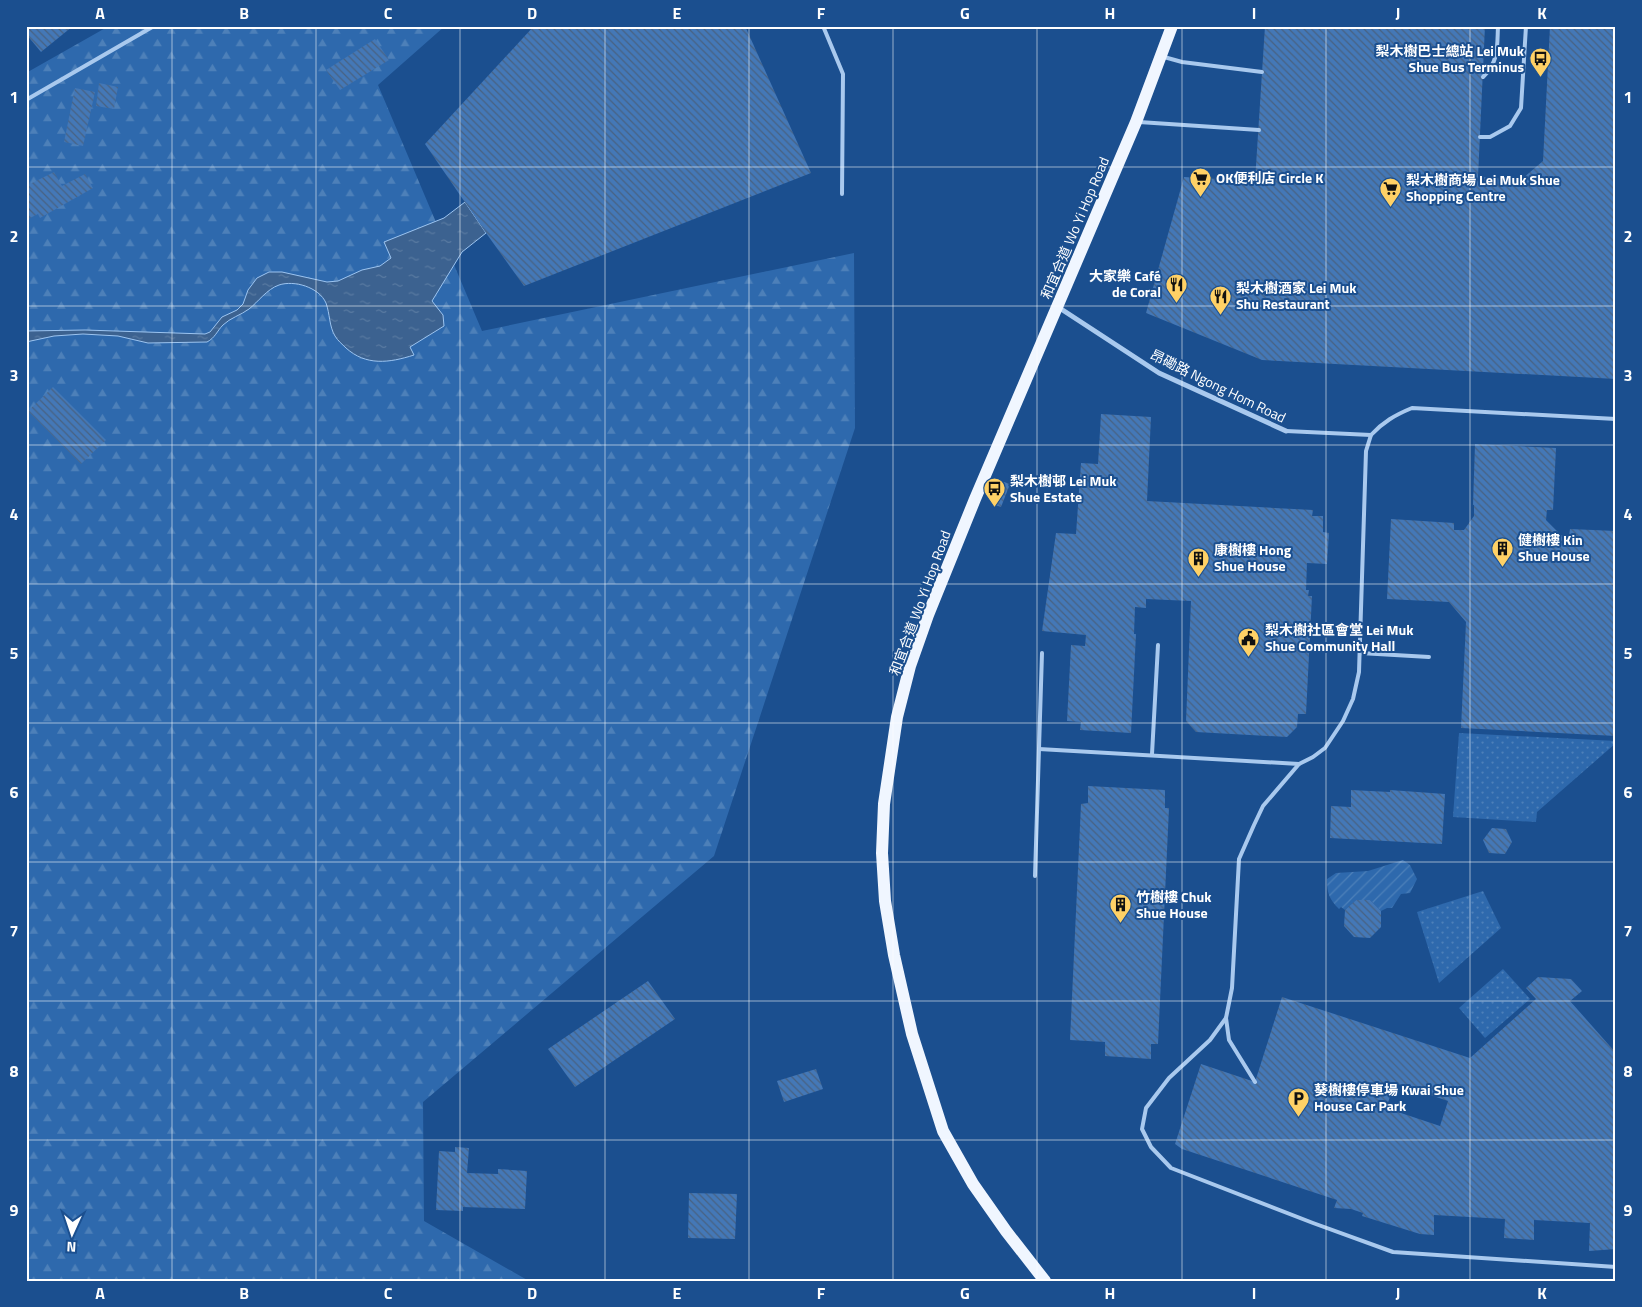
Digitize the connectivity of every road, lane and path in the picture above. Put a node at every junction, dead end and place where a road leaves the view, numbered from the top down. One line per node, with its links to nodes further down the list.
1 (154, 26): 9 (lane)
2 (823, 26): 13 (lane)
3 (1172, 26): 6 (main road, 和宜合道 Wo Yi Hop Road)
4 (1498, 26): 8 (lane)
5 (1526, 26): 12 (lane)
6 (1162, 56): 7 (lane); 10 (main road, 和宜合道 Wo Yi Hop Road)
7 (1262, 72)
8 (1482, 77)
9 (26, 100)
10 (1136, 122): 11 (lane); 14 (main road, 和宜合道 Wo Yi Hop Road)
11 (1258, 130)
12 (1480, 136)
13 (842, 194)
14 (1057, 307): 16 (street, 昂磡路 Ngong Hom Road); 29 (main road, 和宜合道 Wo Yi Hop Road)
15 (1616, 419): 17 (lane)
16 (1286, 431): 17 (lane, 昂磡路 Ngong Hom Road)
17 (1371, 435): 20 (lane)
18 (1158, 645): 23 (lane)
19 (1042, 653): 22 (lane)
20 (1360, 653): 21 (lane); 24 (lane)
21 (1429, 657)
22 (1039, 749): 23 (lane); 25 (lane)
23 (1152, 754): 24 (lane)
24 (1299, 764): 26 (lane)
25 (1035, 876)
26 (1226, 1018): 27 (lane); 28 (lane)
27 (1255, 1082)
28 (1616, 1267)
29 (1046, 1281)

